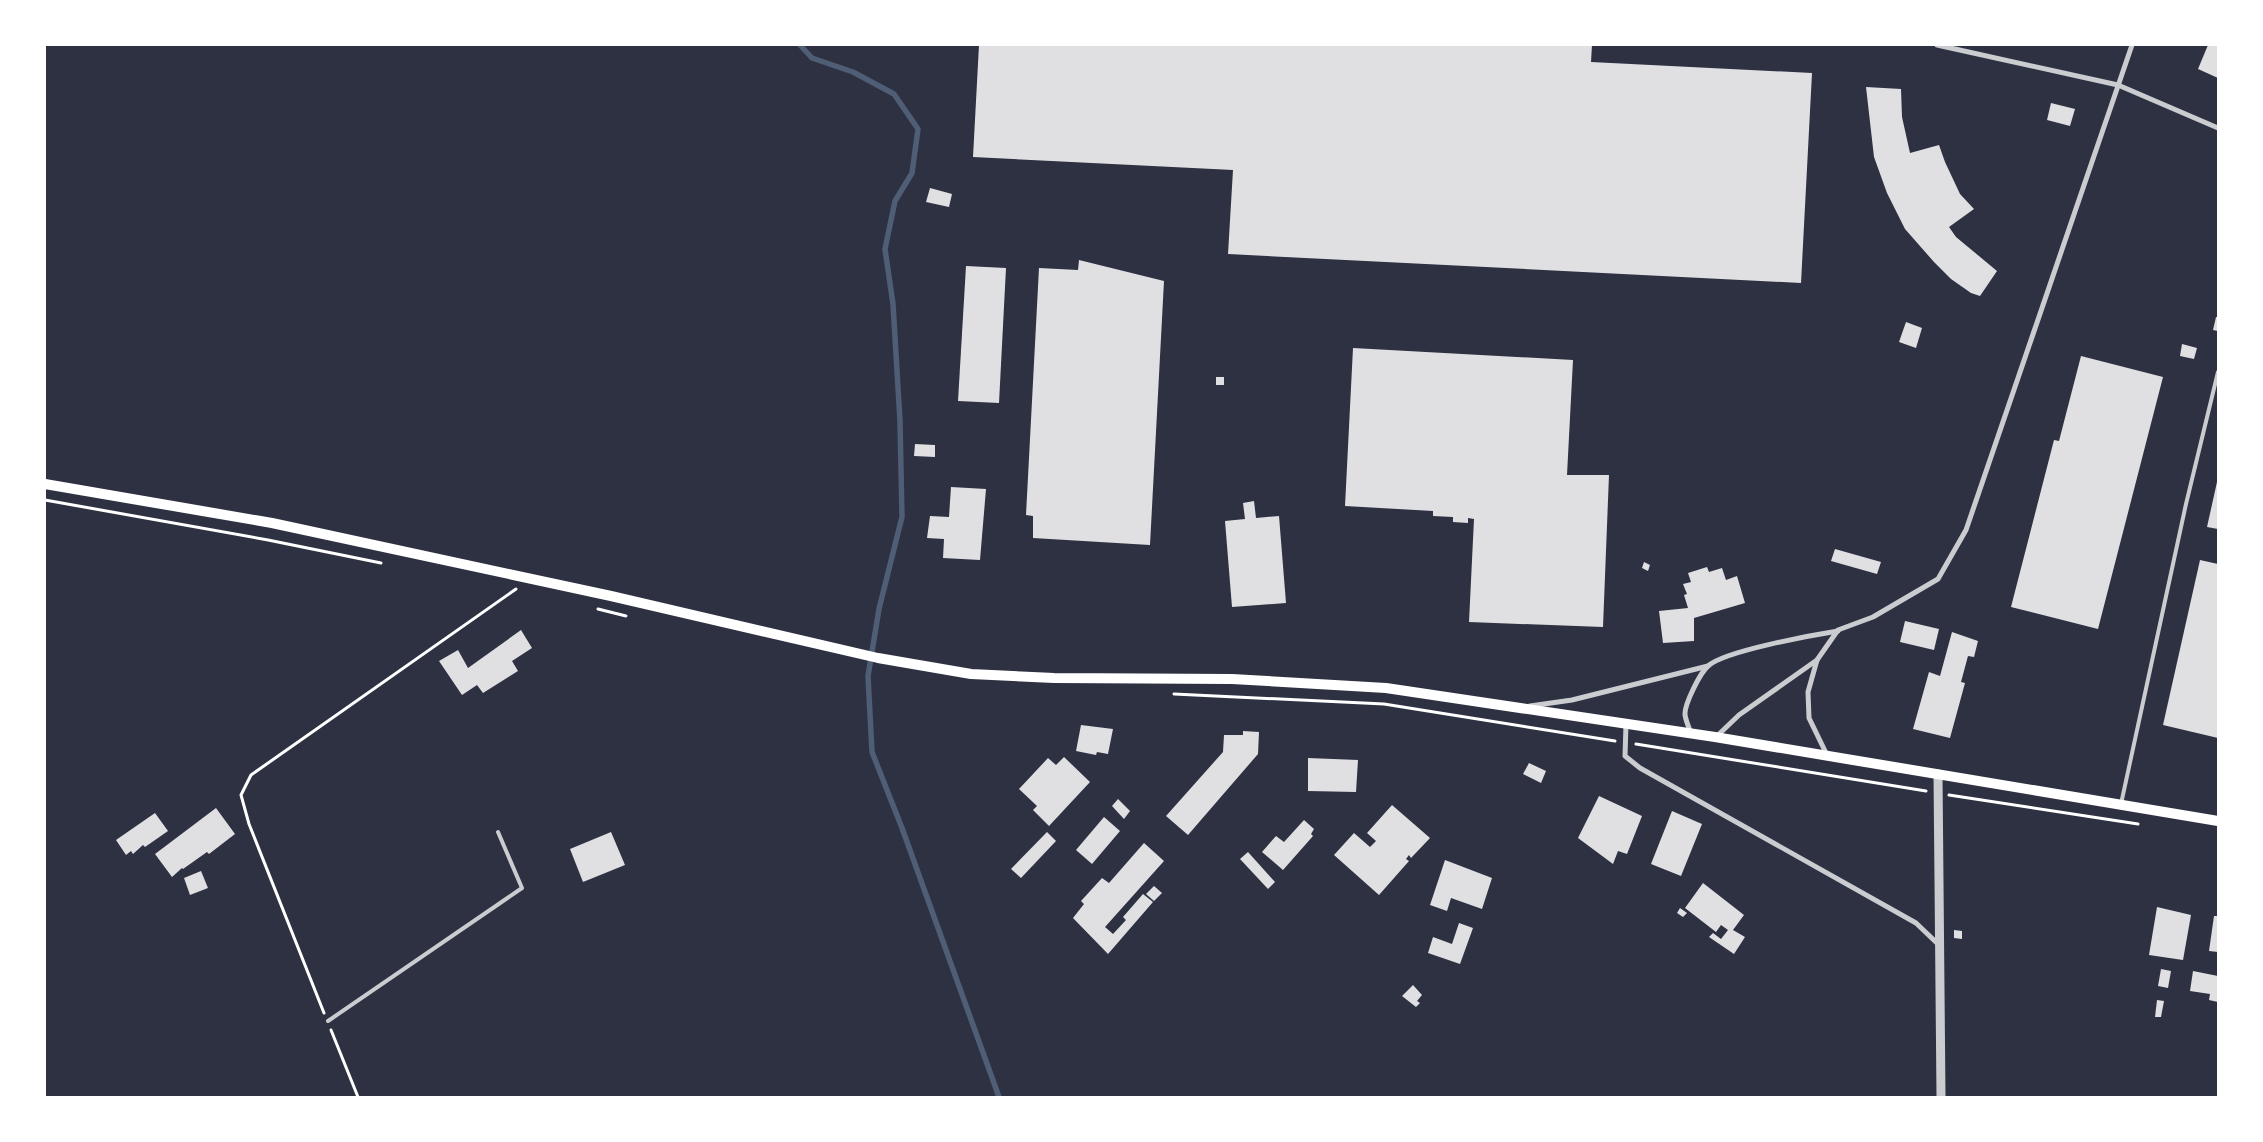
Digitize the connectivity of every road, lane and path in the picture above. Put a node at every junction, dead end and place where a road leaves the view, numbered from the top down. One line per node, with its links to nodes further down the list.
1 (1937, 45): 3 (street)
2 (2132, 45): 3 (street)
3 (2118, 84): 4 (street); 10 (street)
4 (2218, 128)
5 (2218, 372): 22 (lane)
6 (45, 484): 9 (main road)
7 (45, 500): 8 (path)
8 (268, 540)
9 (530, 579): 14 (main road); 27 (path)
10 (1838, 630): 11 (street); 12 (street)
11 (1817, 660): 17 (street); 19 (street)
12 (1708, 666): 14 (street); 16 (street)
13 (1227, 696): 18 (path)
14 (1520, 708): 15 (main road)
15 (1626, 724): 16 (main road); 18 (street)
16 (1691, 733): 17 (main road)
17 (1715, 737): 19 (main road)
18 (1625, 742): 21 (path); 26 (street)
19 (1827, 756): 20 (main road)
20 (1938, 774): 21 (street); 22 (main road)
21 (1938, 794): 24 (path); 26 (street)
22 (2121, 805): 23 (main road)
23 (2218, 821)
24 (2145, 825)
25 (498, 832): 27 (lane)
26 (1942, 947): 29 (street)
27 (328, 1022): 28 (path)
28 (358, 1097)
29 (1941, 1097)

